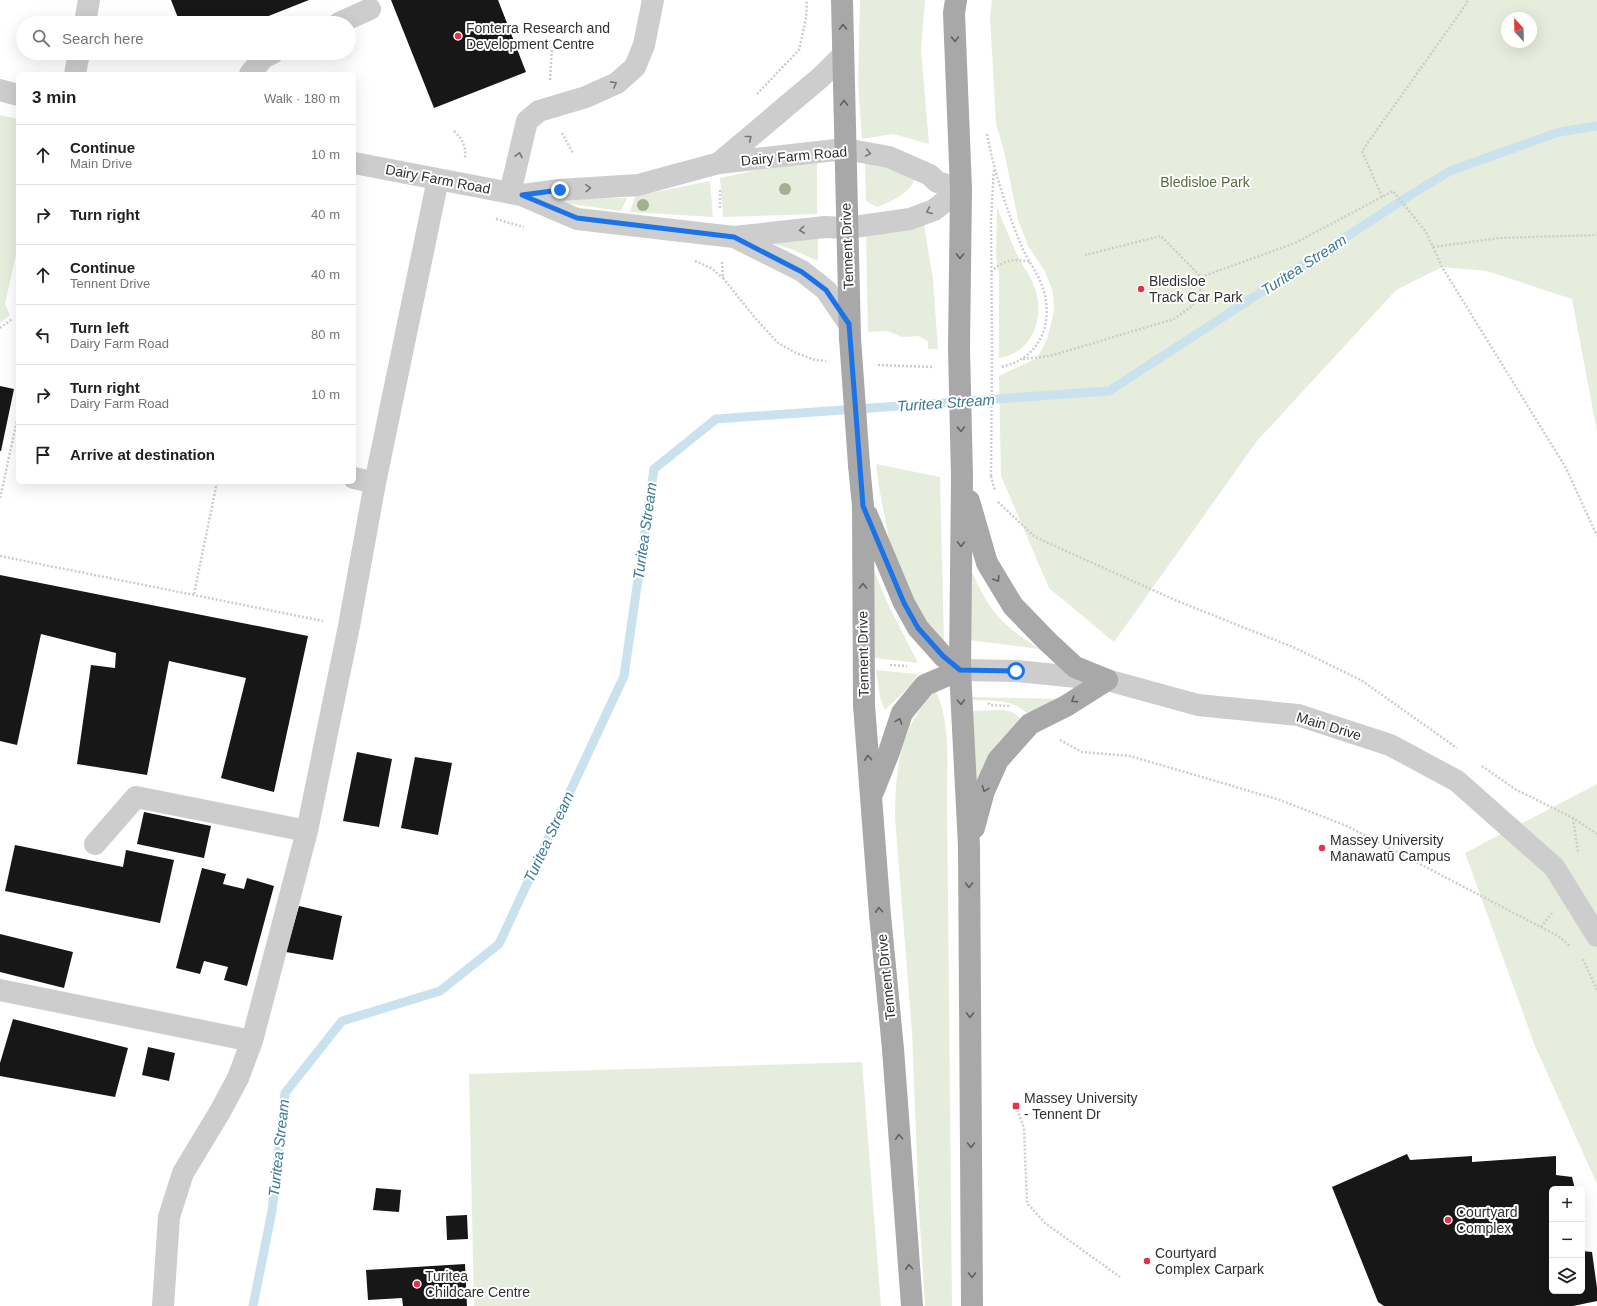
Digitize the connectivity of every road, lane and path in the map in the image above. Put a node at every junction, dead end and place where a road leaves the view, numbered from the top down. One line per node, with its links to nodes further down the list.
1 (89, 0): 8 (street)
2 (653, 0): 27 (street, one-way to 2)
3 (807, 0): 17 (path)
4 (842, 0): 10 (main road, Tennent Drive, one-way to 4)
5 (956, 0): 26 (main road, one-way to 26)
6 (1467, 0): 28 (path)
7 (370, 9): 9 (street)
8 (86, 16)
9 (354, 16)
10 (843, 55): 20 (main road, Tennent Drive, one-way to 10); 23 (street, Dairy Farm Road, one-way to 10)
11 (78, 60): 13 (street)
12 (261, 60): 14 (street)
13 (76, 72)
14 (252, 72)
15 (0, 90): 16 (street)
16 (16, 94)
17 (752, 100)
18 (454, 131): 21 (path)
19 (987, 135): 24 (path)
20 (845, 149): 23 (street, Dairy Farm Road); 26 (street, Dairy Farm Road, one-way to 26); 29 (main road, Tennent Drive)
21 (465, 160)
22 (356, 163): 25 (street, Dairy Farm Road)
23 (719, 163): 27 (street, Dairy Farm Road, one-way to 23)
24 (994, 166): 35 (path); 36 (path)
25 (438, 179): 27 (street, Dairy Farm Road); 49 (street)
26 (961, 189): 29 (street, Dairy Farm Road, one-way to 29); 47 (main road, one-way to 47, bridge)
27 (516, 194): 31 (street, Dairy Farm Road)
28 (1382, 197): 32 (path); 37 (path)
29 (847, 228): 31 (street, Dairy Farm Road, one-way to 31); 40 (main road, Tennent Drive)
30 (1597, 235): 32 (path)
31 (734, 237): 40 (street, Dairy Farm Road)
32 (1433, 247): 53 (path)
33 (1085, 255): 37 (path)
34 (722, 257): 42 (path)
35 (1030, 262): 36 (path); 41 (path)
36 (991, 272): 59 (path, bridge)
37 (1201, 277): 41 (path)
38 (12, 319): 39 (path)
39 (0, 328)
40 (850, 330): 52 (main road, Tennent Drive, bridge)
41 (1023, 360): 44 (path)
42 (831, 362)
43 (870, 364): 45 (path)
44 (1000, 367)
45 (938, 368)
46 (16, 425): 51 (path)
47 (962, 477): 57 (main road, one-way to 57); 58 (main road, one-way to 58)
48 (356, 478): 49 (street)
49 (375, 483): 56 (street)
50 (217, 484): 55 (path)
51 (0, 498)
52 (863, 506): 57 (main road); 62 (main road, Tennent Drive, one-way to 52)
53 (1597, 536)
54 (0, 556): 55 (path)
55 (194, 594): 56 (path)
56 (349, 626): 64 (street)
57 (960, 670): 58 (street, Main Drive); 62 (main road, one-way to 57); 67 (main road, one-way to 67)
58 (1106, 680): 67 (main road, one-way to 67); 71 (street, Main Drive)
59 (1458, 749)
60 (1082, 752): 70 (path)
61 (1477, 762): 63 (path)
62 (871, 797): 80 (main road, Tennent Drive, one-way to 62)
63 (1573, 818): 65 (path); 68 (path)
64 (307, 831): 66 (street); 76 (street)
65 (1597, 834)
66 (96, 844)
67 (969, 846): 81 (main road, one-way to 81)
68 (1578, 857)
69 (1552, 912): 70 (path)
70 (1541, 927): 72 (path)
71 (1597, 936)
72 (1575, 949)
73 (1580, 954): 75 (path)
74 (0, 990): 76 (street)
75 (1597, 990)
76 (252, 1041): 79 (street)
77 (1016, 1106): 78 (path)
78 (1120, 1276)
79 (163, 1306)
80 (912, 1306)
81 (972, 1306)

